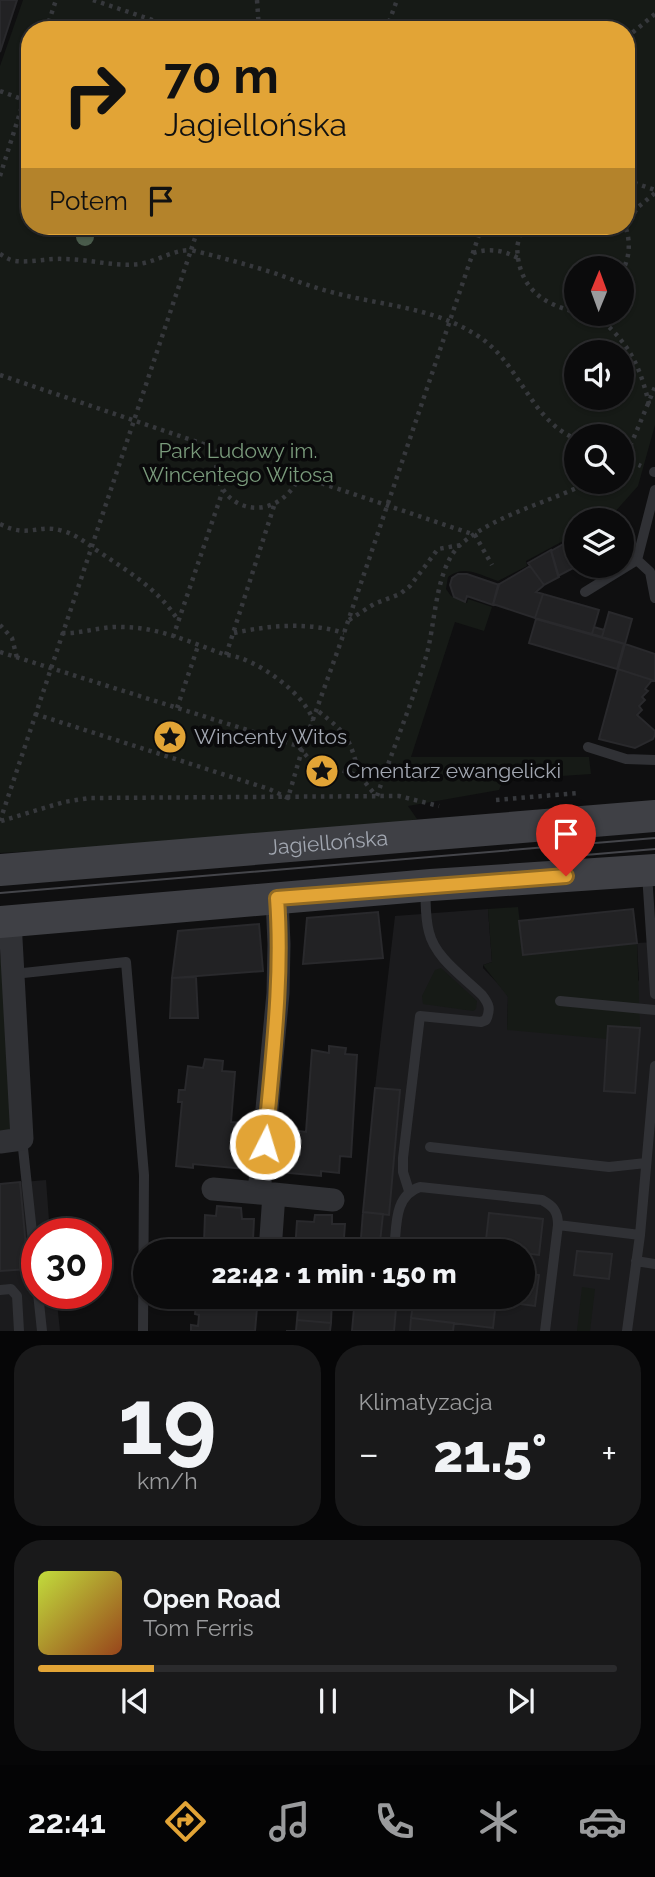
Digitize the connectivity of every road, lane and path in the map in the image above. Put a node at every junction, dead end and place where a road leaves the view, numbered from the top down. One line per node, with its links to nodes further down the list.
1 (56, 0): 6 (path)
2 (93, 0): 7 (path)
3 (257, 0): 8 (path)
4 (397, 0): 9 (path)
5 (655, 14): 10 (path)
6 (49, 21)
7 (155, 21)
8 (258, 21)
9 (389, 21)
10 (635, 31)
11 (0, 91): 12 (path)
12 (21, 99)
13 (21, 110): 14 (path)
14 (0, 176)
15 (635, 183): 16 (path)
16 (655, 191): 17 (path)
17 (635, 211)
18 (196, 235): 22 (path)
19 (479, 235): 23 (path)
20 (520, 235): 26 (path)
21 (628, 235): 25 (path)
22 (191, 250): 24 (path); 28 (path); 33 (path)
23 (472, 253): 26 (path); 28 (path)
24 (0, 254)
25 (628, 256)
26 (518, 258): 27 (path)
27 (564, 308)
28 (449, 320): 34 (path); 40 (path)
29 (610, 326): 32 (path)
30 (0, 375): 33 (path)
31 (655, 387): 32 (path)
32 (649, 404): 35 (path)
33 (135, 420): 36 (path); 44 (path)
34 (564, 434)
35 (634, 435)
36 (223, 490): 39 (path); 49 (path)
37 (655, 490): 45 (lane)
38 (564, 493): 42 (path)
39 (274, 505): 40 (path); 53 (path)
40 (387, 506): 42 (path); 50 (path)
41 (0, 524): 44 (path)
42 (475, 536): 43 (path); 46 (path)
43 (461, 545): 50 (path); 70 (path)
44 (92, 547): 49 (path); 52 (path)
45 (637, 560): 47 (lane); 48 (lane)
46 (492, 565)
47 (585, 592)
48 (655, 598)
49 (178, 620): 55 (path)
50 (348, 621): 54 (path)
51 (0, 625): 59 (path)
52 (62, 633): 55 (path); 60 (path)
53 (233, 633): 54 (path); 58 (path)
54 (344, 633): 62 (path)
55 (173, 637): 56 (path)
56 (198, 646): 58 (path); 61 (path)
57 (0, 652): 59 (path)
58 (226, 655): 64 (path)
59 (17, 658): 60 (path)
60 (50, 669): 61 (path); 63 (path)
61 (177, 708): 66 (path)
62 (318, 711): 64 (path); 68 (path)
63 (35, 714): 71 (path); 71 (path)
64 (313, 723): 66 (path)
65 (588, 747): 67 (lane)
66 (302, 750): 68 (path); 71 (path)
67 (655, 760)
68 (360, 776): 70 (path)
69 (590, 792): 72 (path)
70 (377, 796): 71 (path); 73 (path)
71 (288, 798)
72 (488, 801)
73 (451, 805)
74 (655, 816): 75 (main road, Jagiellońska)
75 (0, 870)
76 (651, 871): 77 (main road); 81 (lane)
77 (425, 886): 78 (main road); 89 (lane)
78 (277, 898): 79 (main road); 90 (street)
79 (5, 921): 80 (street)
80 (14, 974): 85 (street); 103 (lane)
81 (655, 994)
82 (560, 1001): 83 (lane)
83 (655, 1010)
84 (655, 1066): 87 (lane)
85 (11, 1141): 92 (lane)
86 (430, 1147): 87 (lane)
87 (646, 1163): 94 (lane)
88 (213, 1189): 90 (street)
89 (410, 1191): 93 (lane); 96 (lane)
90 (267, 1194): 91 (street); 95 (street)
91 (333, 1200)
92 (26, 1218)
93 (558, 1225): 94 (lane); 104 (lane)
94 (640, 1234): 97 (lane)
95 (269, 1239)
96 (395, 1239)
97 (636, 1261): 98 (lane); 105 (lane)
98 (655, 1264)
99 (0, 1290): 101 (lane)
100 (40, 1309): 102 (lane)
101 (19, 1331)
102 (42, 1331)
103 (143, 1331)
104 (545, 1331)
105 (627, 1331)

